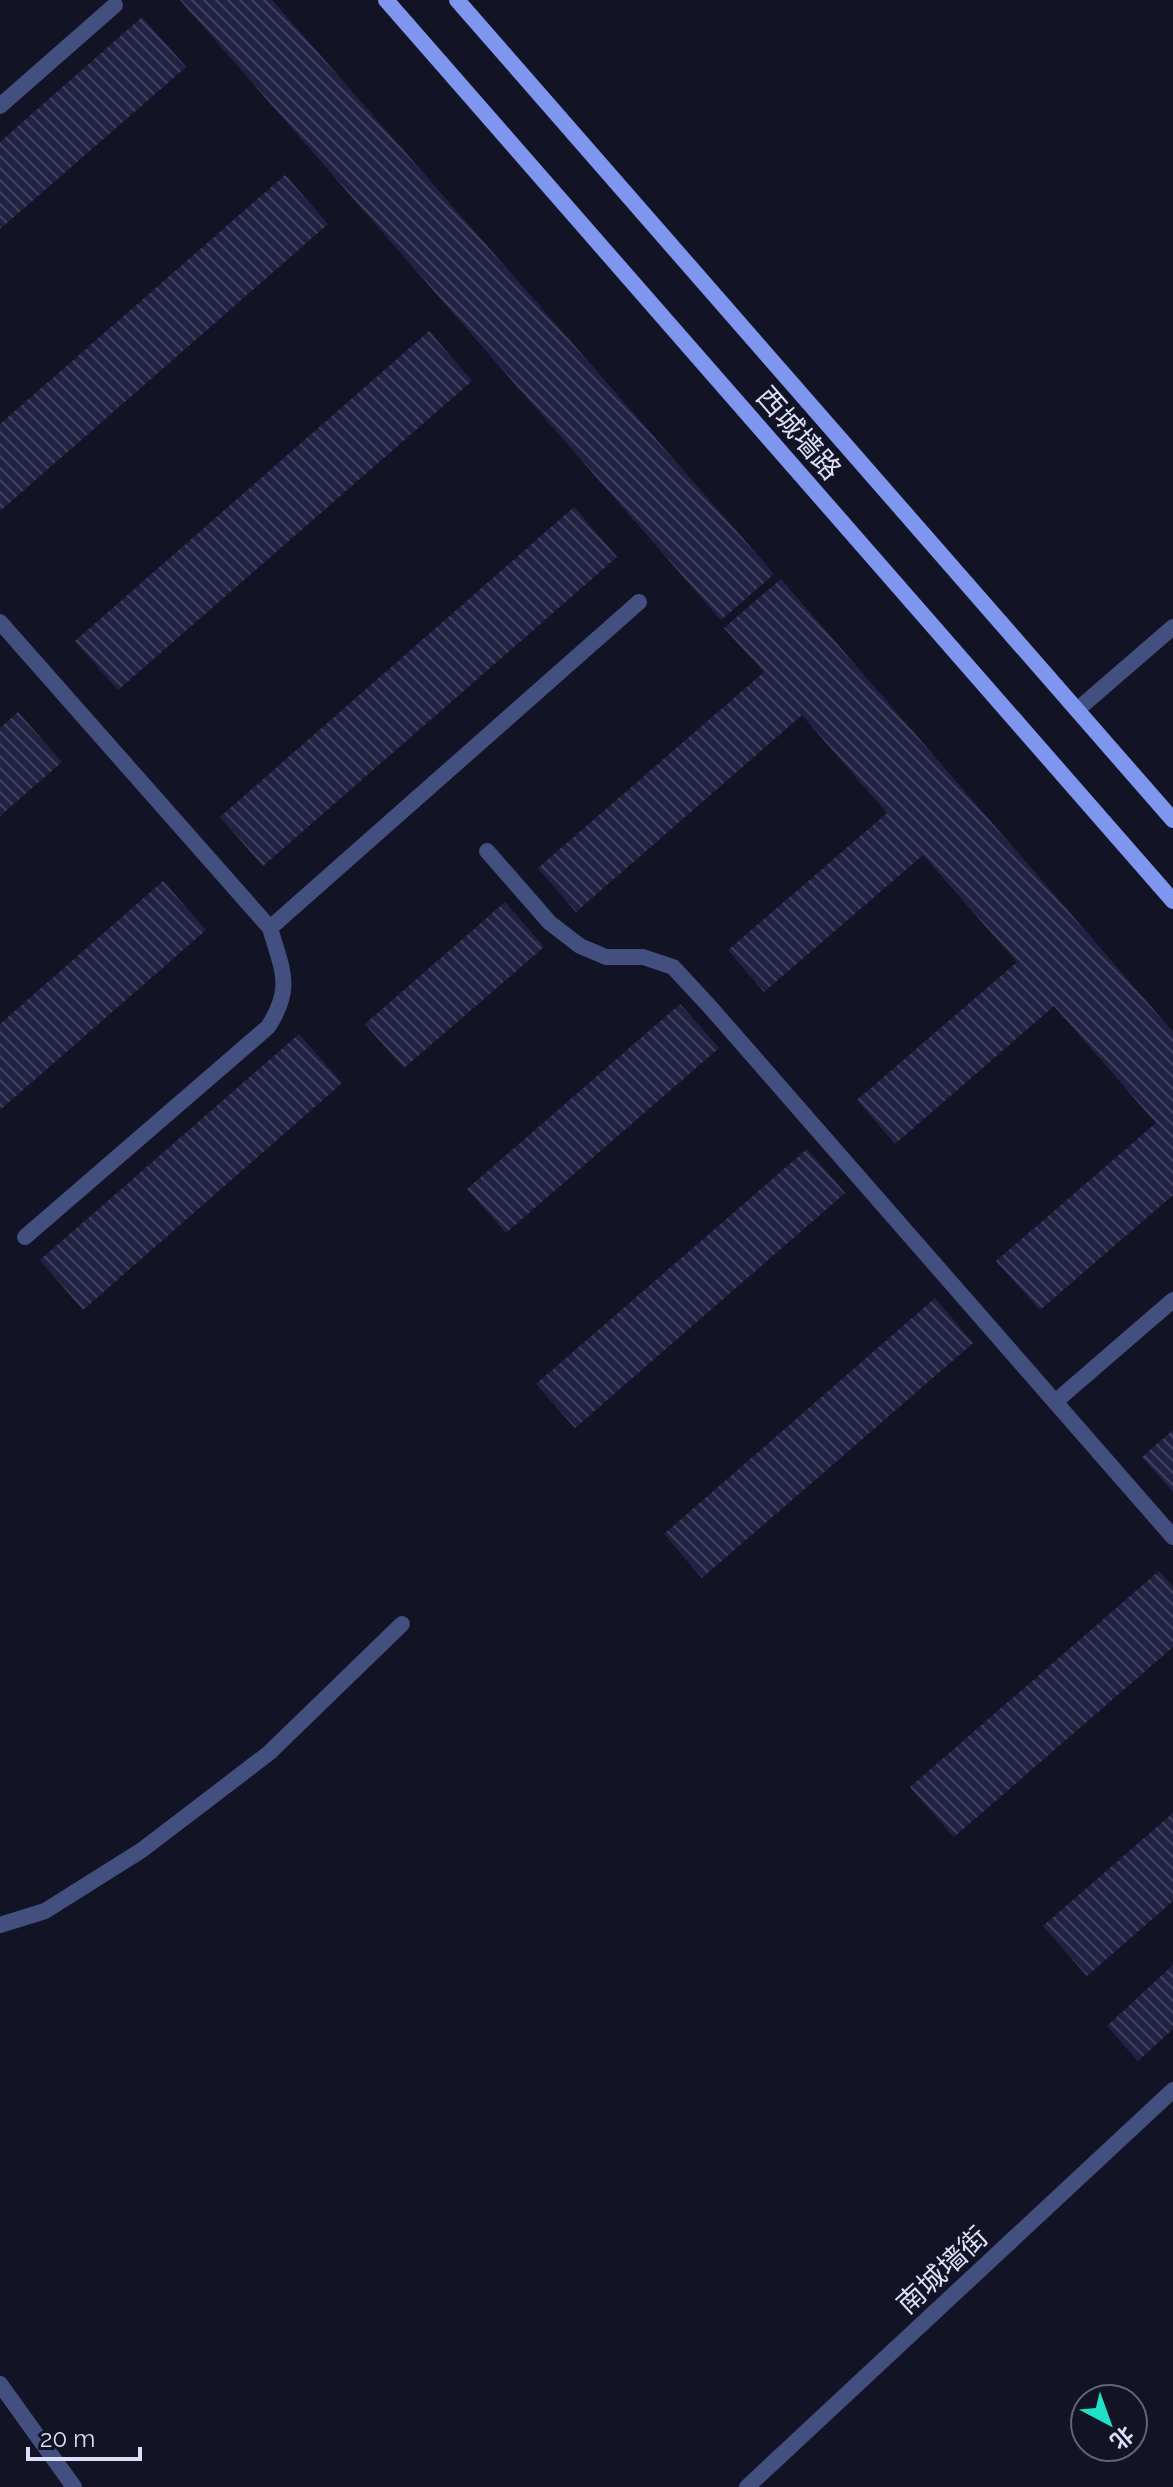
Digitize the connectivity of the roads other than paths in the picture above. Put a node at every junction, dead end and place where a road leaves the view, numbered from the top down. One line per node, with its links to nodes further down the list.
1 (386, 0): 11 (main road, 西城墙路)
2 (457, 0): 8 (main road, 西城墙路)
3 (115, 5): 4 (street)
4 (0, 106)
5 (639, 602): 12 (street)
6 (0, 622): 12 (street)
7 (1173, 627): 8 (street)
8 (1077, 710): 9 (main road, 西城墙路)
9 (1173, 820)
10 (487, 851): 15 (street)
11 (1173, 901)
12 (270, 928): 13 (street)
13 (25, 1237)
14 (1173, 1300): 15 (street)
15 (1055, 1402): 16 (street)
16 (1173, 1537)
17 (402, 1624): 18 (street)
18 (0, 1925)
19 (1173, 2090): 22 (street, 南城墙街)
20 (0, 2384): 21 (street)
21 (74, 2487)
22 (747, 2487)

